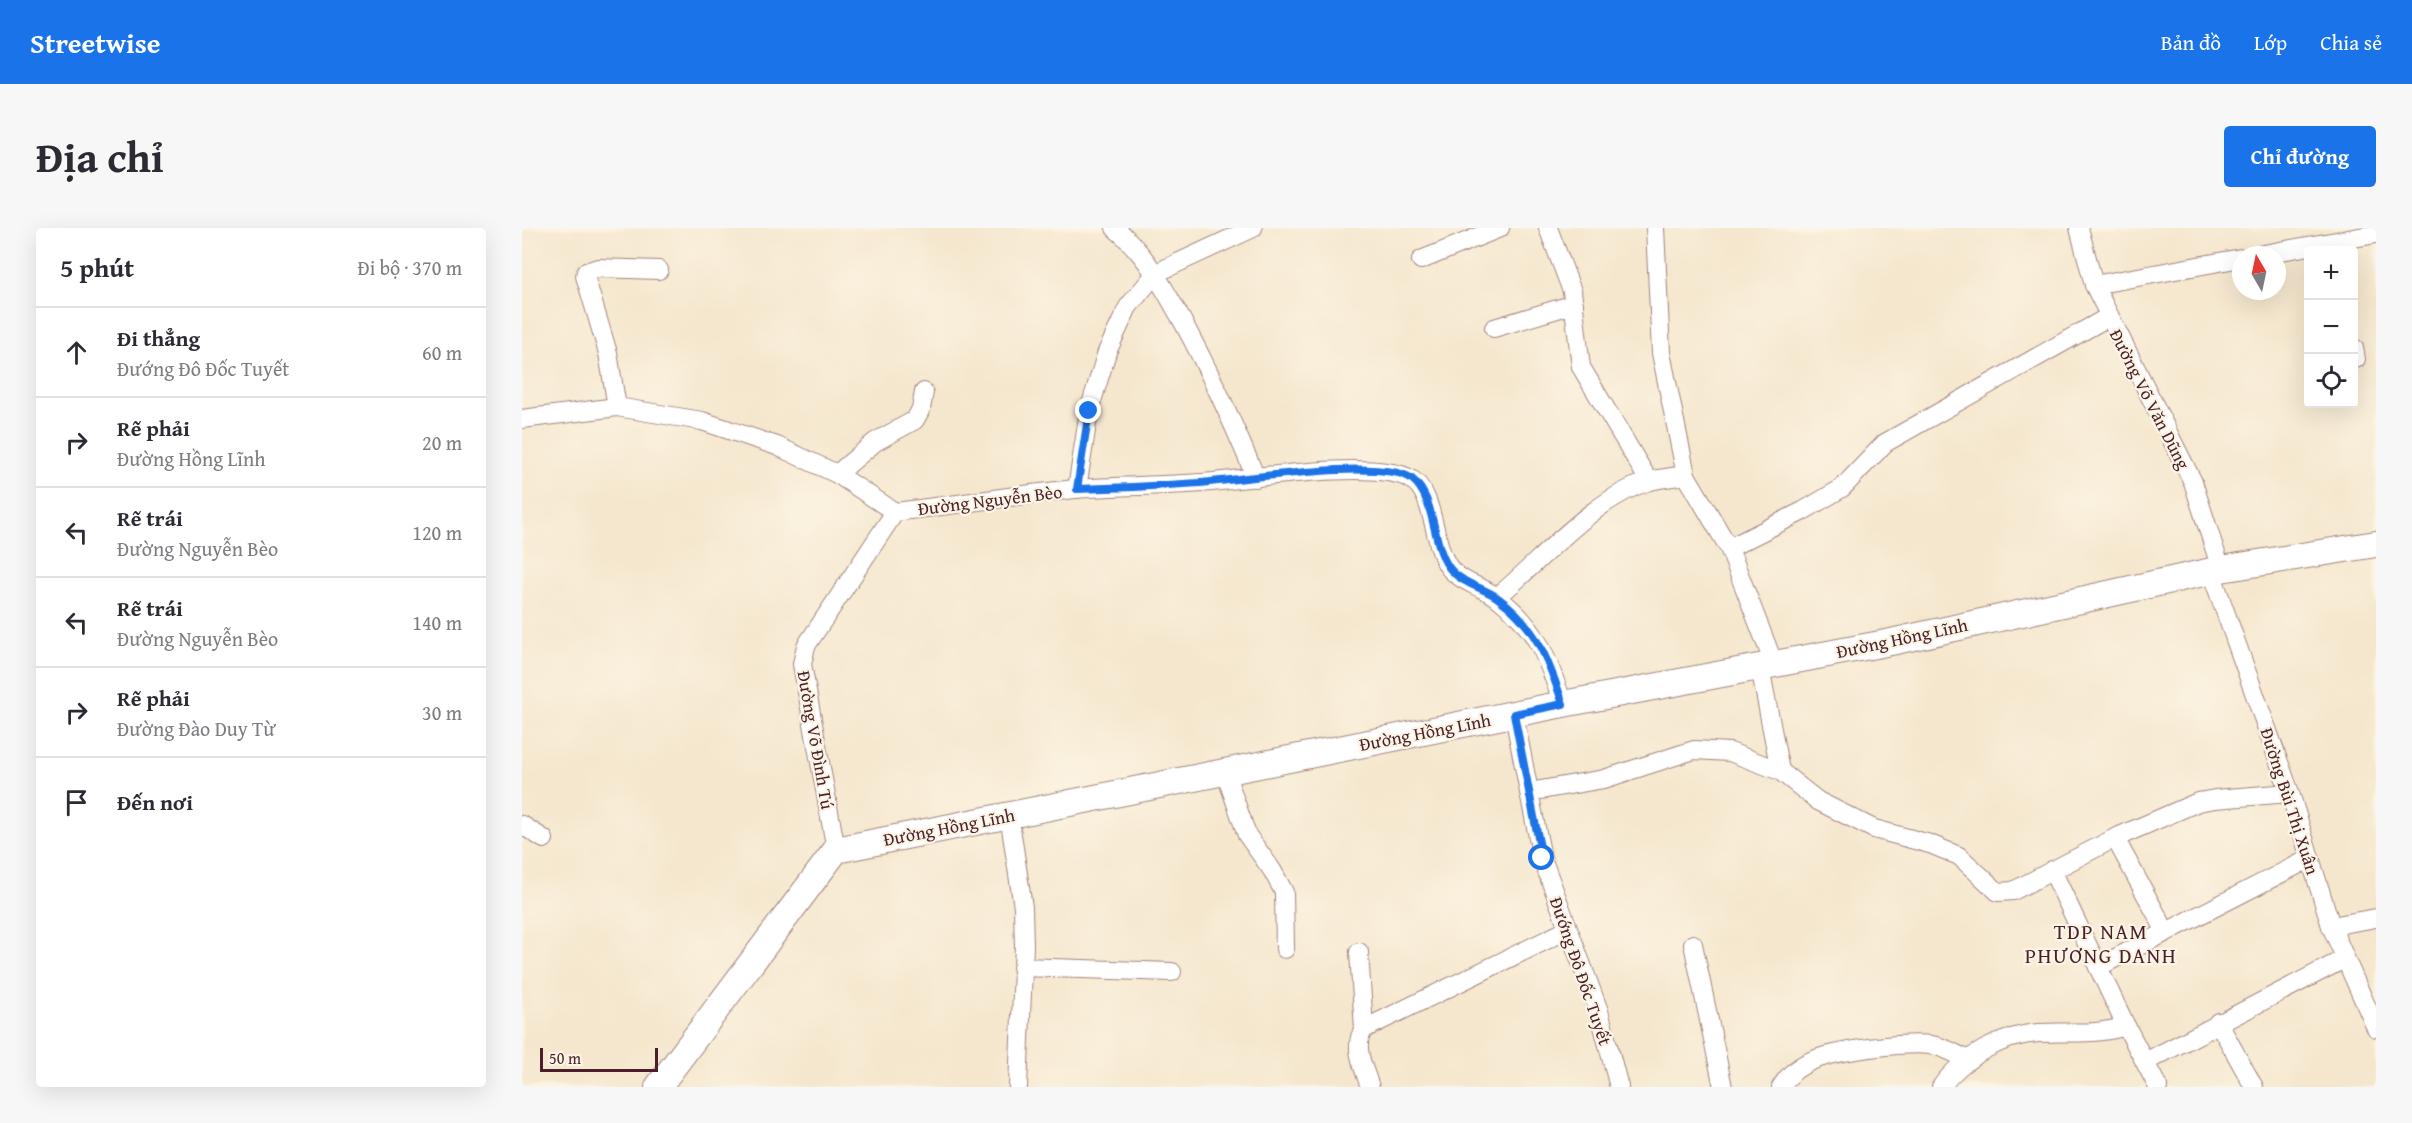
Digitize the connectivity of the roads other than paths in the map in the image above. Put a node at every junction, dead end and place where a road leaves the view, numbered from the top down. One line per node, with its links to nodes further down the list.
1 (1115, 228): 13 (street)
2 (1253, 228): 13 (street)
3 (1500, 228): 10 (street)
4 (1548, 228): 15 (street)
5 (1656, 228): 22 (street)
6 (2079, 228): 14 (street, Đường Võ Văn Dũng)
7 (2376, 234): 8 (street)
8 (2331, 241): 9 (street)
9 (2286, 250)
10 (1421, 260)
11 (2232, 260): 14 (street)
12 (659, 270): 19 (street)
13 (1156, 273): 23 (street); 25 (street)
14 (2094, 285): 16 (street, Đường Võ Văn Dũng)
15 (1574, 304): 17 (street); 24 (street)
16 (2108, 317): 28 (street); 29 (street, Đường Võ Văn Dũng)
17 (1494, 328)
18 (924, 392): 21 (street)
19 (617, 407): 20 (street, Đường Nguyễn Bèo); 21 (street, Đường Nguyễn Bèo)
20 (522, 418)
21 (837, 474): 26 (street, Đường Nguyễn Bèo)
22 (1686, 475): 24 (street); 28 (street)
23 (1256, 478): 25 (street, Đường Nguyễn Bèo); 30 (street, Đường Nguyễn Bèo)
24 (1649, 481): 30 (street)
25 (1077, 489): 26 (street, Đường Nguyễn Bèo)
26 (895, 512): 42 (street, Đường Võ Đình Tú)
27 (2376, 544): 29 (street, Đường Hồng Lĩnh)
28 (1729, 548): 31 (street)
29 (2216, 571): 31 (street, Đường Hồng Lĩnh); 37 (street, Đường Bùi Thị Xuân)
30 (1497, 597): 32 (street, Đường Nguyễn Bèo)
31 (1767, 666): 32 (street, Đường Hồng Lĩnh); 34 (street)
32 (1563, 704): 33 (street, Đường Hồng Lĩnh)
33 (1514, 714): 35 (street, Đường Hồng Lĩnh); 36 (street, Đướng Đô Đốc Tuyết)
34 (1780, 771): 36 (street); 44 (street)
35 (1226, 772): 38 (street, Đường Hồng Lĩnh); 50 (street)
36 (1529, 792): 47 (street, Đướng Đô Đốc Tuyết)
37 (2290, 794): 40 (street); 43 (street, Đường Bùi Thị Xuân)
38 (1009, 815): 42 (street, Đường Hồng Lĩnh); 53 (street)
39 (522, 825): 41 (street)
40 (2115, 838): 44 (street); 48 (street)
41 (544, 839)
42 (836, 850): 62 (street)
43 (2309, 859): 46 (street, Đường Bùi Thị Xuân); 48 (street)
44 (2052, 870): 54 (street)
45 (2376, 918): 46 (street)
46 (2331, 926): 52 (street, Đường Bùi Thị Xuân)
47 (1567, 930): 59 (street); 65 (street, Đướng Đô Đốc Tuyết)
48 (2166, 932): 54 (street)
49 (1693, 944): 66 (street)
50 (1285, 949)
51 (1359, 952): 59 (street)
52 (2344, 959): 56 (street); 58 (street, Đường Bùi Thị Xuân)
53 (1022, 967): 55 (street); 63 (street)
54 (2098, 967): 57 (street)
55 (1172, 972)
56 (2218, 1022): 61 (street); 70 (street)
57 (2126, 1026): 60 (street); 61 (street)
58 (2376, 1028)
59 (1364, 1029): 64 (street)
60 (1969, 1060): 67 (street); 68 (street)
61 (2145, 1062): 69 (street)
62 (658, 1087)
63 (1018, 1087)
64 (1370, 1087)
65 (1619, 1087)
66 (1723, 1087)
67 (1780, 1087)
68 (1941, 1087)
69 (2158, 1087)
70 (2254, 1087)

